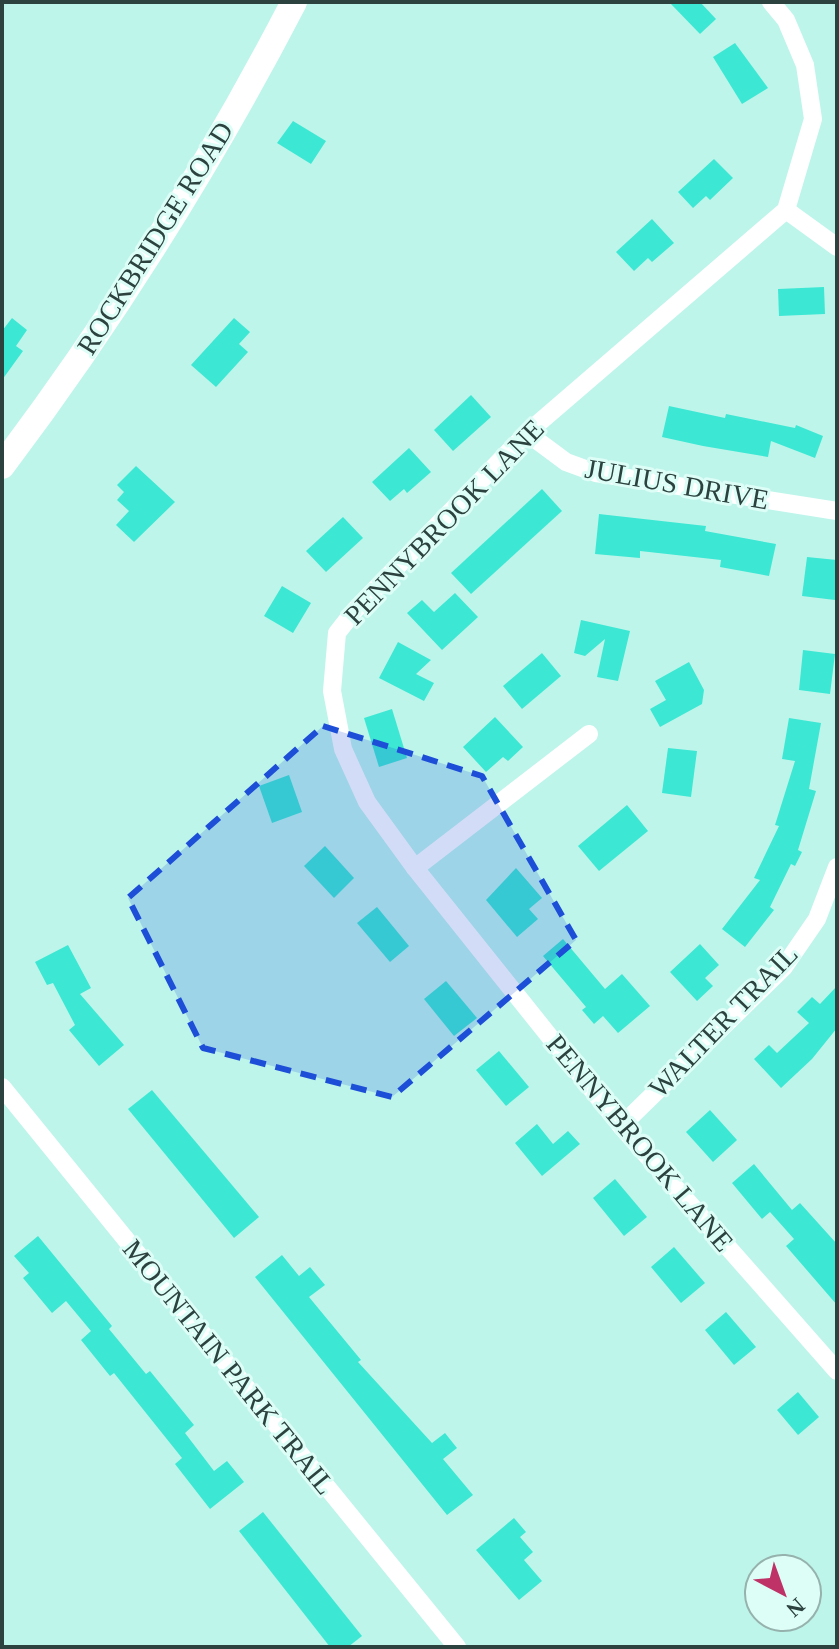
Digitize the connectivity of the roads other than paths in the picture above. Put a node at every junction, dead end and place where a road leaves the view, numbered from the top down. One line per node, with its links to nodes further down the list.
1 (294, 2): 6 (main road, ROCKBRIDGE ROAD)
2 (771, 2): 3 (street)
3 (786, 210): 4 (street); 5 (street, PENNYBROOK LANE)
4 (837, 247)
5 (527, 433): 7 (street, JULIUS DRIVE); 10 (street, PENNYBROOK LANE)
6 (2, 466)
7 (837, 511)
8 (589, 734): 10 (street)
9 (837, 867): 12 (street, WALTER TRAIL)
10 (415, 868): 12 (street, PENNYBROOK LANE)
11 (2, 1087): 14 (street, MOUNTAIN PARK TRAIL)
12 (621, 1126): 13 (street, PENNYBROOK LANE)
13 (837, 1371)
14 (457, 1647)

